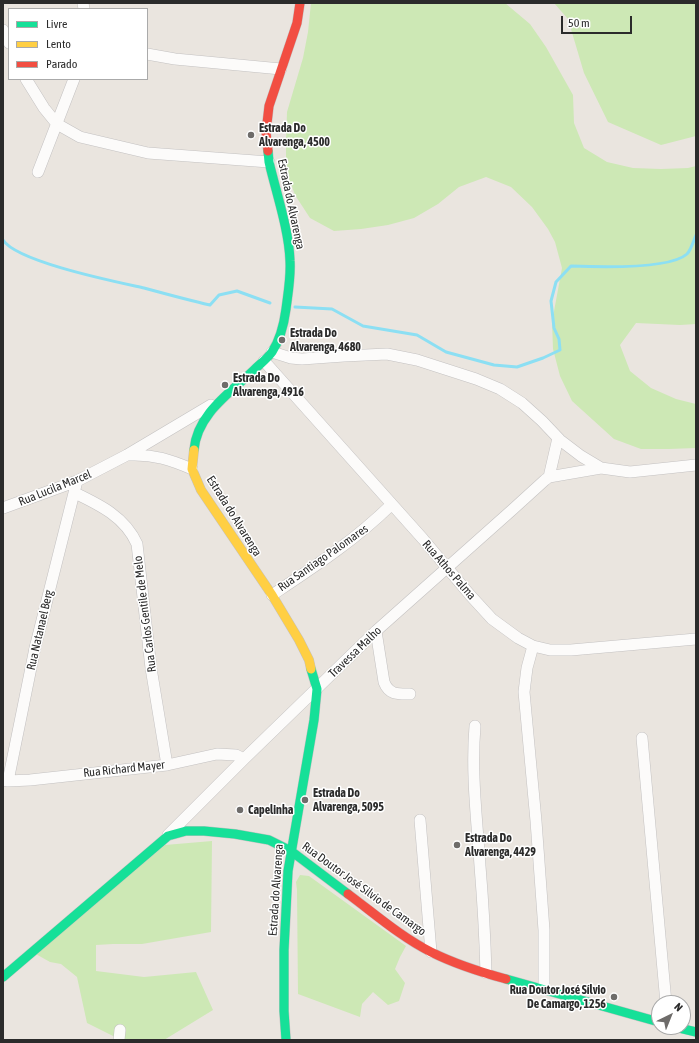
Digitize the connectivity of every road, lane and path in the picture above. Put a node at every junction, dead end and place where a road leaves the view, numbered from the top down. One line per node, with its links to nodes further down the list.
1 (300, 3): 5 (main road, Estrada do Alvarenga)
2 (3, 30): 3 (street)
3 (8, 41)
4 (148, 54): 5 (street)
5 (282, 69): 9 (main road, Estrada do Alvarenga)
6 (27, 80): 8 (street)
7 (74, 80): 8 (street)
8 (57, 124): 9 (street); 10 (street)
9 (269, 162): 11 (main road, Estrada do Alvarenga)
10 (38, 172)
11 (272, 352): 12 (main road, Estrada do Alvarenga); 14 (street)
12 (264, 361): 13 (main road, Estrada do Alvarenga); 22 (street, Rua Athos Palma)
13 (222, 399): 15 (street, Rua Lucila Marcel); 17 (main road, Estrada do Alvarenga)
14 (558, 438): 18 (street); 19 (street)
15 (128, 455): 17 (street, Rua Lucila Marcel); 20 (street, Rua Lucila Marcel)
16 (696, 465): 18 (street)
17 (192, 468): 25 (main road, Estrada do Alvarenga)
18 (601, 468): 19 (street)
19 (549, 477): 24 (street, Travessa Malho)
20 (77, 481): 21 (street, Rua Natanael Berg); 23 (street, Rua Lucila Marcel)
21 (75, 492): 34 (street, Rua Carlos Gentile de Melo); 35 (street, Rua Natanael Berg)
22 (391, 505): 24 (street, Rua Athos Palma); 25 (street, Rua Santiago Palomares)
23 (3, 508)
24 (447, 568): 26 (street, Travessa Malho); 28 (street, Rua Athos Palma)
25 (272, 595): 29 (main road, Estrada do Alvarenga)
26 (376, 632): 29 (street, Travessa Malho); 30 (street)
27 (696, 639): 28 (street, Rua Athos Palma)
28 (533, 646): 42 (street)
29 (317, 689): 33 (street, Travessa Malho); 38 (main road, Estrada do Alvarenga)
30 (410, 694)
31 (475, 726): 40 (street)
32 (642, 738): 43 (street)
33 (244, 759): 34 (street, Rua Richard Mayer); 37 (street, Travessa Malho)
34 (167, 765): 35 (street, Rua Richard Mayer)
35 (6, 781)
36 (420, 820): 39 (street)
37 (168, 836): 38 (main road, Rua Doutor José Silvio de Camargo); 41 (main road, Rua Doutor José Silvio de Camargo)
38 (291, 851): 39 (main road, Rua Doutor José Silvio de Camargo); 45 (main road, Estrada do Alvarenga)
39 (431, 952): 40 (main road, Rua Doutor José Silvio de Camargo)
40 (486, 973): 42 (main road, Rua Doutor José Silvio de Camargo)
41 (3, 977)
42 (544, 990): 44 (main road, Rua Doutor José Silvio de Camargo)
43 (665, 995)
44 (651, 1020)
45 (286, 1040)

